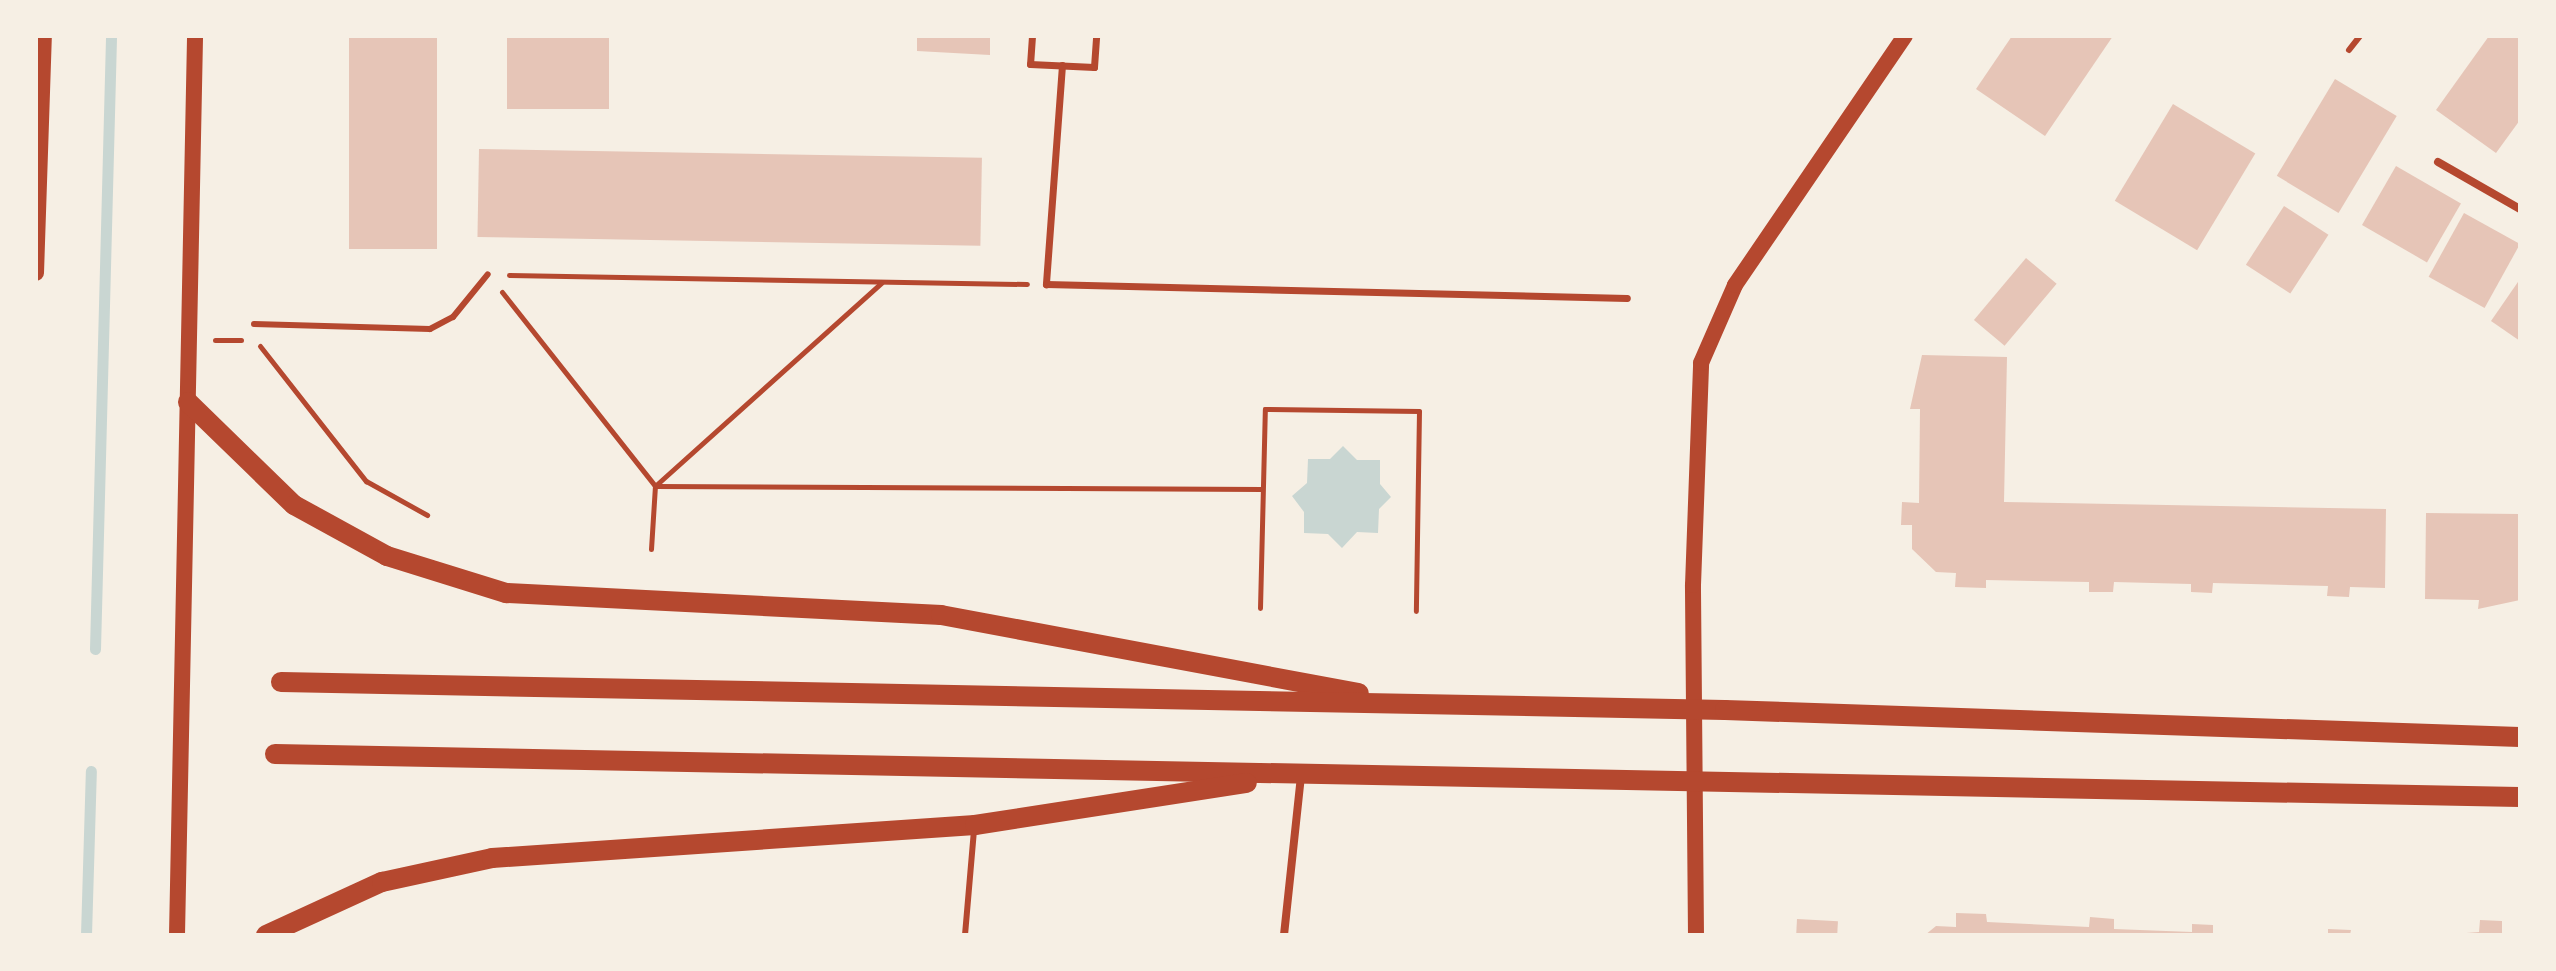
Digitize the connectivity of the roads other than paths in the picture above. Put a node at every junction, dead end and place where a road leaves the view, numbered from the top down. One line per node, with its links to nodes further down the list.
1 (44, 36): 11 (main road)
2 (195, 36): 15 (main road)
3 (1032, 36): 8 (street)
4 (1096, 36): 8 (street)
5 (1905, 36): 18 (main road)
6 (2360, 36): 7 (lane)
7 (2349, 50)
8 (1062, 65): 13 (street)
9 (2438, 162): 10 (street)
10 (2520, 209)
11 (36, 273)
12 (488, 274): 14 (lane)
13 (1627, 298)
14 (254, 324)
15 (188, 402): 17 (main road); 25 (main road)
16 (281, 682): 17 (main road)
17 (1418, 704): 18 (main road)
18 (1699, 710): 19 (main road); 22 (main road)
19 (2520, 737)
20 (275, 754): 21 (main road)
21 (1301, 775): 22 (main road); 24 (main road); 28 (street)
22 (1695, 783): 23 (main road); 29 (main road)
23 (2520, 797)
24 (975, 825): 26 (main road); 27 (lane)
25 (177, 935)
26 (266, 935)
27 (965, 935)
28 (1284, 935)
29 (1696, 935)

